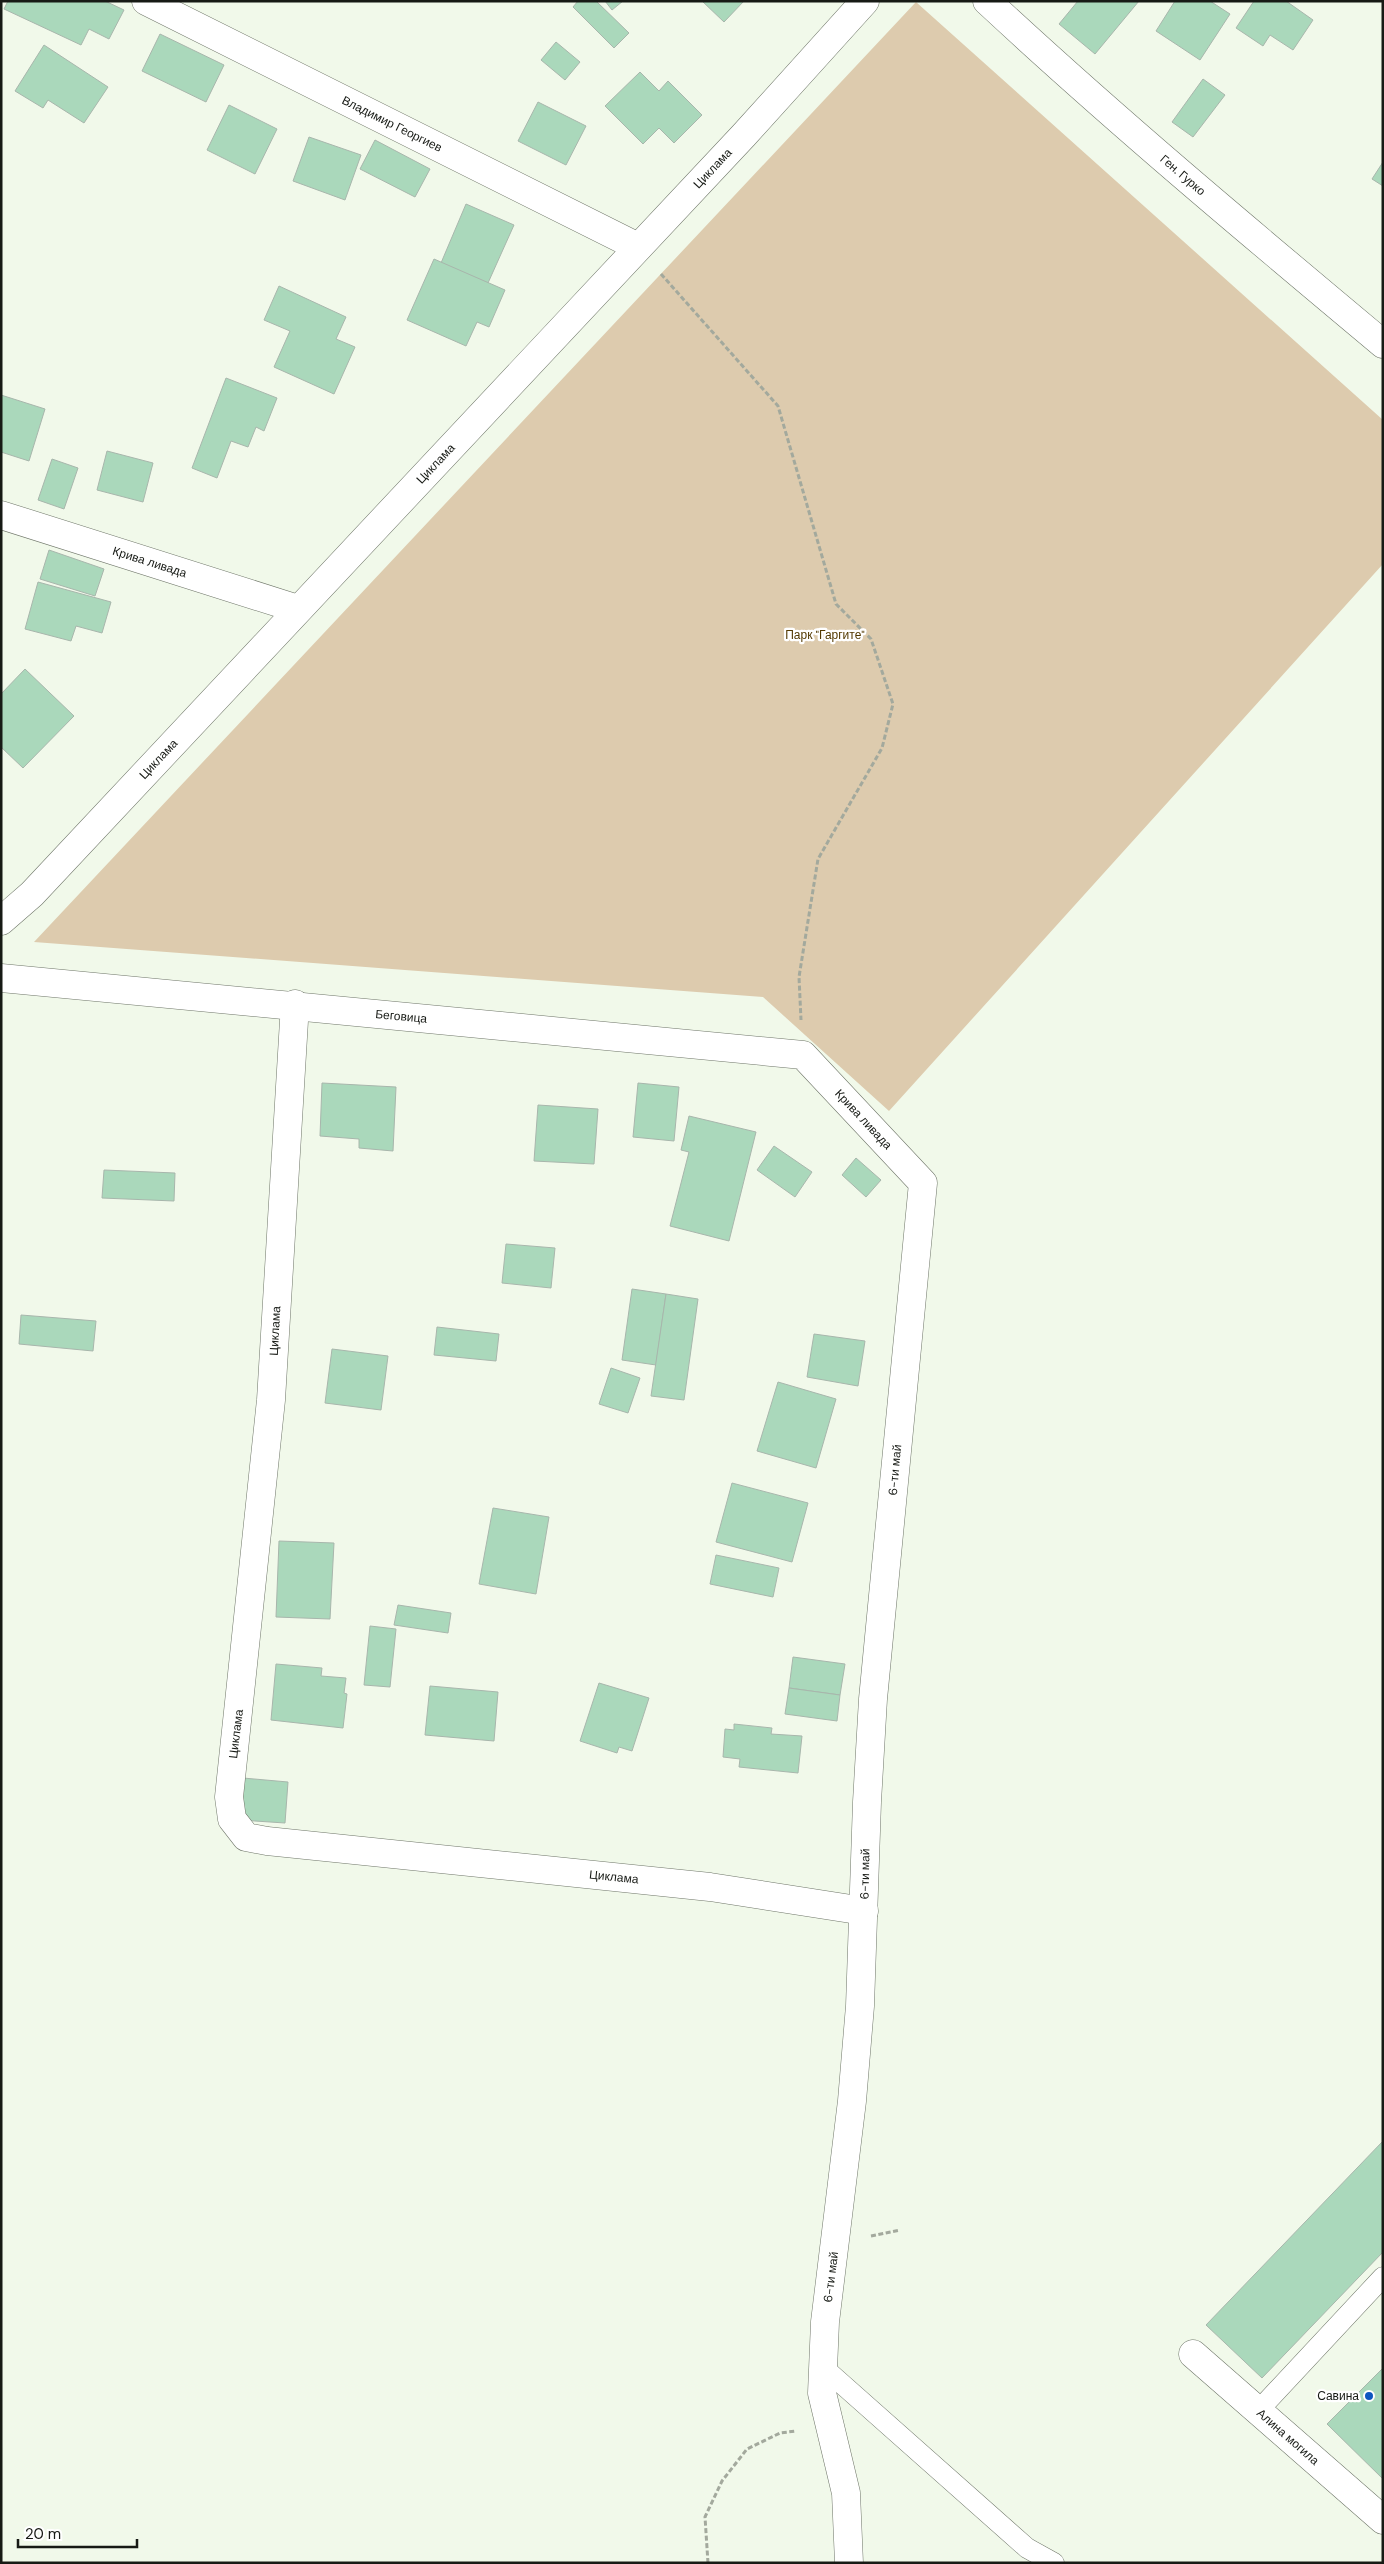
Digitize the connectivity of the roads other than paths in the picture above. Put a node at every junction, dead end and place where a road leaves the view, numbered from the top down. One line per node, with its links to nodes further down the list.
1 (146, 1): 4 (street, Владимир Георгиев)
2 (864, 1): 4 (street, Циклама)
3 (987, 1): 5 (street, Ген. Гурко)
4 (638, 247): 7 (street, Циклама)
5 (1383, 344)
6 (1, 515): 7 (street, Крива ливада)
7 (298, 609): 8 (street, Циклама)
8 (1, 921)
9 (1, 978): 10 (street, Беговица)
10 (295, 1004): 11 (street, Беговица); 13 (street, Циклама)
11 (803, 1055): 12 (street, Крива ливада)
12 (923, 1183): 13 (street, 6-ти май)
13 (864, 1912): 16 (street, 6-ти май)
14 (1383, 2277): 17 (lane)
15 (1193, 2354): 17 (street, Алина могила)
16 (824, 2368): 19 (street, 6-ти май); 20 (lane)
17 (1258, 2411): 18 (street, Алина могила)
18 (1383, 2520)
19 (849, 2563)
20 (1054, 2563)

